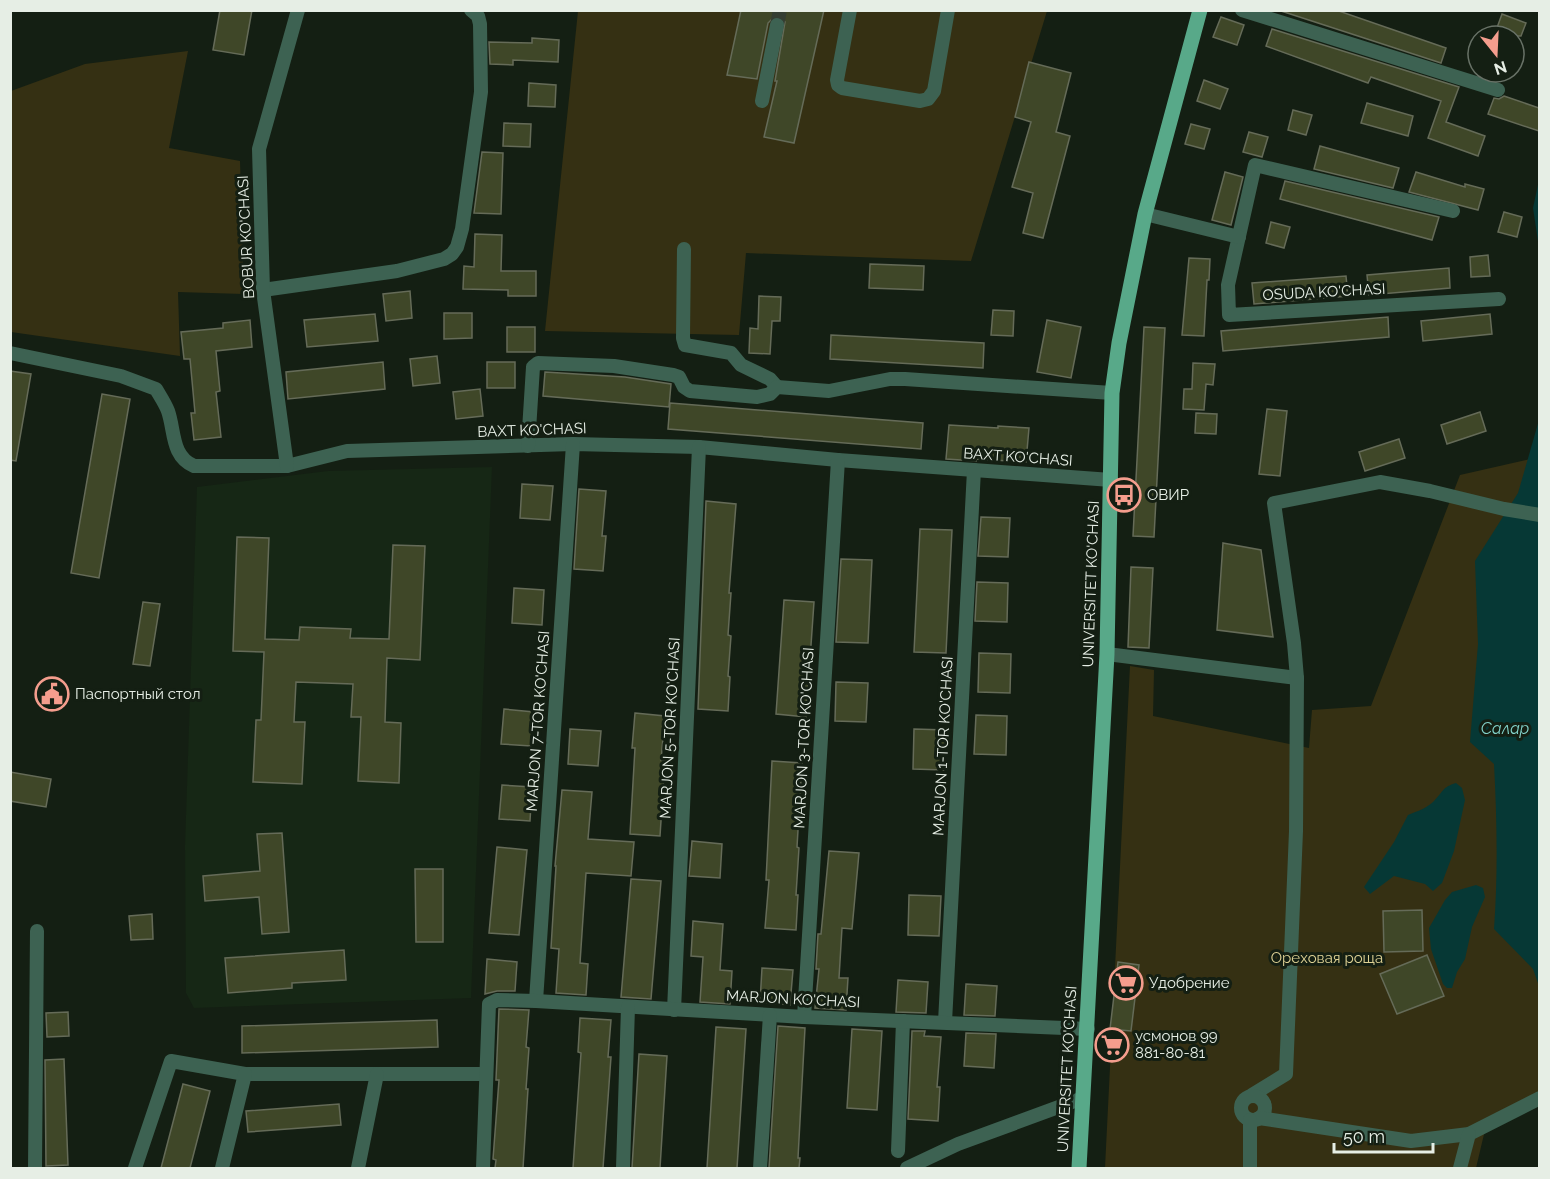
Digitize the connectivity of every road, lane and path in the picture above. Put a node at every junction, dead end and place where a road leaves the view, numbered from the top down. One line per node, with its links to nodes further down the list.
1 (298, 10): 14 (street, BOBUR KO'CHASI)
2 (471, 10): 14 (street)
3 (850, 10): 4 (street)
4 (948, 10)
5 (1200, 10): 11 (main road, UNIVERSITET KO'CHASI)
6 (1242, 10): 8 (street)
7 (777, 25): 9 (street)
8 (1498, 90)
9 (762, 101)
10 (1453, 211): 12 (street, OSUDA KO'CHASI)
11 (1145, 214): 12 (street); 18 (main road, UNIVERSITET KO'CHASI)
12 (1239, 237): 15 (street, OSUDA KO'CHASI)
13 (684, 249): 17 (street)
14 (263, 290): 23 (street, BOBUR KO'CHASI)
15 (1499, 299)
16 (10, 353): 23 (street, BAXT KO'CHASI)
17 (777, 387): 18 (street); 20 (street)
18 (1112, 393): 25 (main road, UNIVERSITET KO'CHASI)
19 (573, 444): 20 (street, BAXT KO'CHASI); 21 (street, BAXT KO'CHASI); 30 (street, MARJON 7-TOR KO'CHASI)
20 (528, 446): 23 (street, BAXT KO'CHASI)
21 (699, 447): 22 (street, BAXT KO'CHASI); 32 (street, MARJON 5-TOR KO'CHASI)
22 (838, 460): 24 (street, BAXT KO'CHASI); 34 (street, MARJON 3-TOR KO'CHASI)
23 (287, 466)
24 (974, 470): 25 (street, BAXT KO'CHASI); 36 (street, MARJON 1-TOR KO'CHASI)
25 (1111, 480): 27 (main road, UNIVERSITET KO'CHASI)
26 (1539, 515): 28 (street)
27 (1107, 654): 28 (street); 37 (main road, UNIVERSITET KO'CHASI)
28 (1297, 678): 43 (street)
29 (38, 931): 47 (street)
30 (536, 1001): 31 (street, MARJON KO'CHASI); 40 (street, MARJON KO'CHASI)
31 (628, 1007): 32 (street, MARJON KO'CHASI); 52 (street)
32 (674, 1010): 33 (street, MARJON KO'CHASI)
33 (770, 1015): 34 (street, MARJON KO'CHASI); 53 (street)
34 (804, 1017): 35 (street, MARJON KO'CHASI)
35 (903, 1021): 36 (street, MARJON KO'CHASI); 45 (street)
36 (945, 1022): 37 (street, MARJON KO'CHASI)
37 (1088, 1029): 41 (main road, UNIVERSITET KO'CHASI)
38 (245, 1074): 39 (street); 48 (street); 49 (street)
39 (377, 1074): 40 (street); 50 (street)
40 (486, 1074): 51 (street)
41 (1083, 1098): 46 (street); 55 (main road, UNIVERSITET KO'CHASI)
42 (1539, 1098): 44 (street)
43 (1254, 1119): 44 (street); 56 (street)
44 (1469, 1134): 57 (street)
45 (898, 1151)
46 (933, 1162): 54 (street)
47 (35, 1168)
48 (135, 1168)
49 (222, 1168)
50 (358, 1168)
51 (483, 1168)
52 (623, 1168)
53 (760, 1168)
54 (907, 1168)
55 (1079, 1168)
56 (1251, 1168)
57 (1460, 1168)

